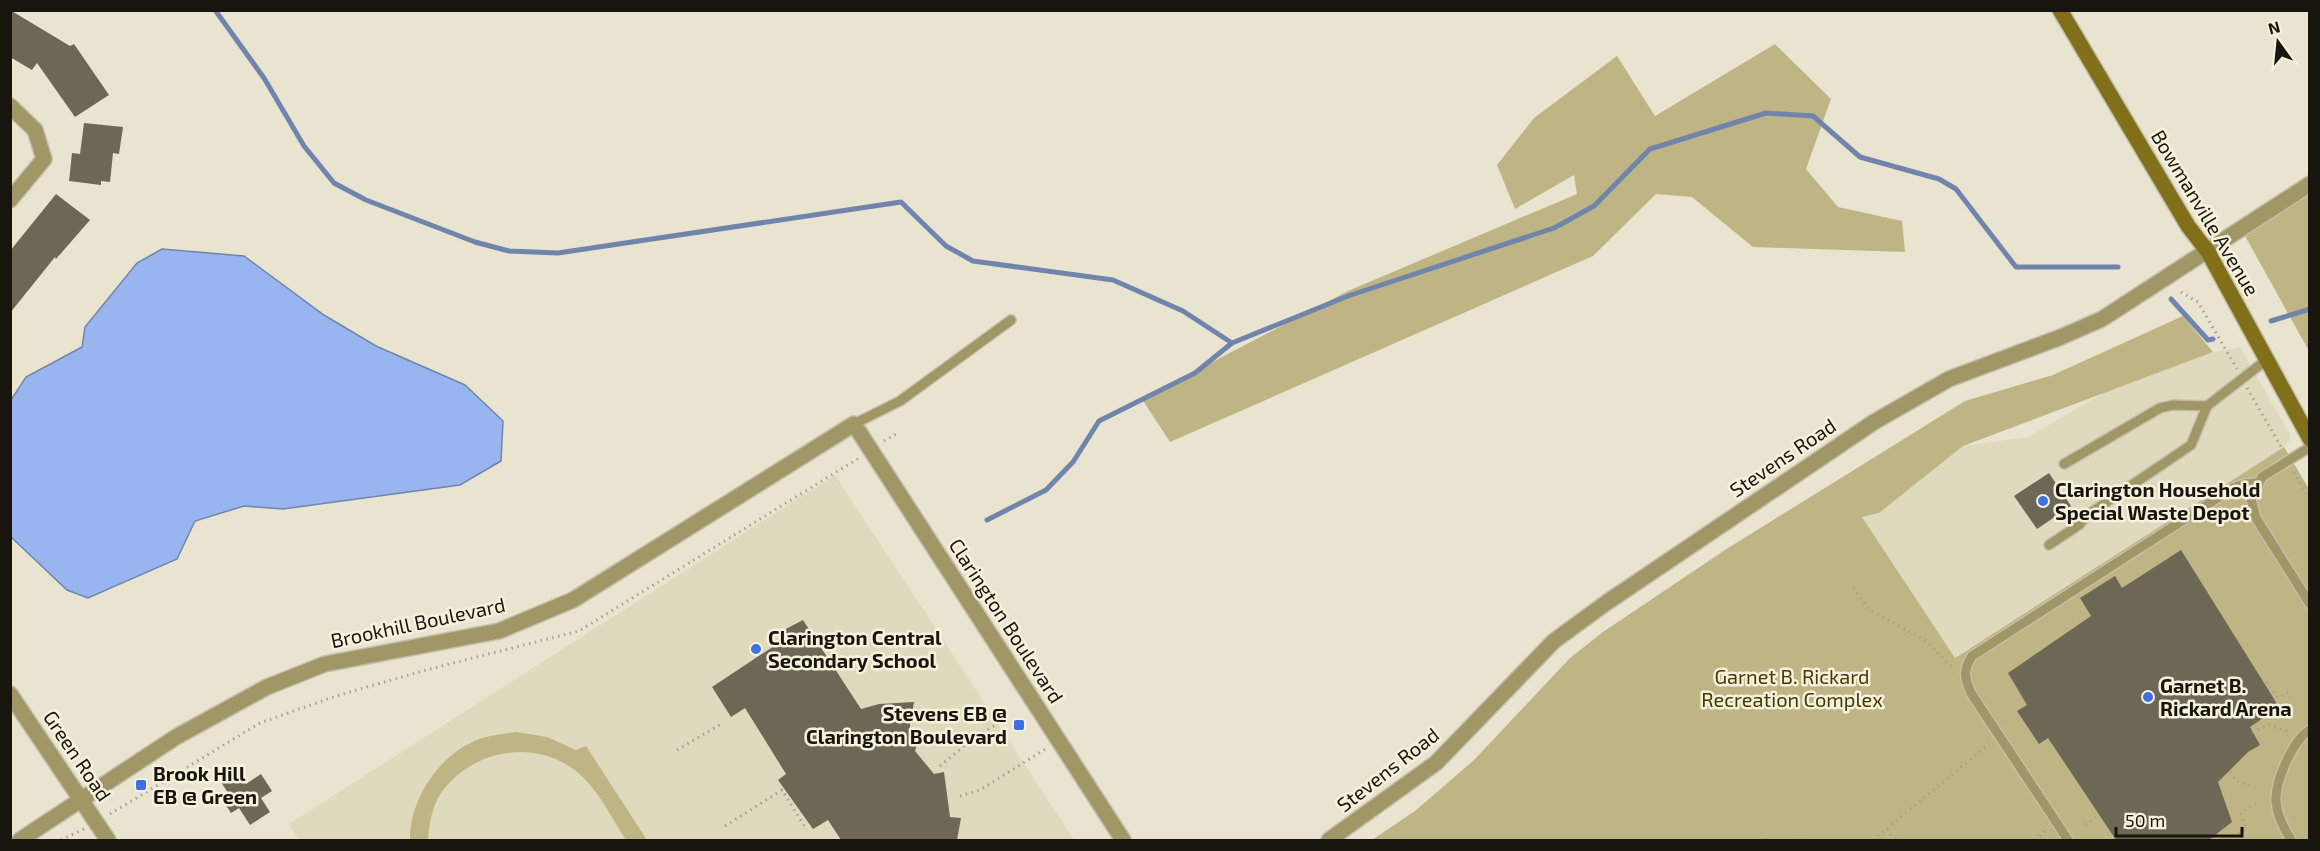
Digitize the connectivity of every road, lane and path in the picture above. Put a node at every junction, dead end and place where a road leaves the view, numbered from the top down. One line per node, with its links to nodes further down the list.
1 (2060, 10): 5 (main road, Bowmanville Avenue)
2 (10, 106): 4 (street)
3 (2310, 184): 5 (street, Stevens Road)
4 (10, 200)
5 (2208, 252): 8 (main road, Bowmanville Avenue); 50 (street, Stevens Road)
6 (2181, 292): 9 (path)
7 (1011, 320): 12 (lane)
8 (2265, 361): 11 (lane); 13 (main road, Bowmanville Avenue)
9 (2235, 366)
10 (2246, 385): 14 (path)
11 (2207, 406): 16 (lane); 20 (lane)
12 (855, 424): 32 (street, Clarington Boulevard); 39 (street, Brookhill Boulevard)
13 (2310, 439)
14 (2281, 446)
15 (2310, 447): 18 (lane)
16 (2064, 464)
17 (2295, 472): 19 (path)
18 (2256, 483): 22 (lane); 23 (lane)
19 (2310, 499)
20 (2049, 545)
21 (1853, 588): 23 (path)
22 (2310, 604)
23 (1965, 678): 54 (lane)
24 (2266, 682): 25 (path)
25 (2288, 692)
26 (10, 694): 39 (street, Green Road)
27 (1008, 717): 35 (path)
28 (721, 724): 34 (path)
29 (2310, 730): 56 (lane)
30 (2288, 731): 31 (path)
31 (2252, 732)
32 (1059, 741): 38 (path); 49 (street, Clarington Boulevard)
33 (1990, 742): 46 (path)
34 (676, 750)
35 (939, 766)
36 (2230, 772): 37 (path)
37 (2260, 789)
38 (960, 796)
39 (81, 801): 47 (street, Brookhill Boulevard); 48 (street, Green Road)
40 (2259, 801): 55 (path)
41 (2099, 815): 42 (path)
42 (2085, 825)
43 (725, 826): 44 (path)
44 (805, 827)
45 (2049, 828): 53 (path)
46 (1887, 829): 51 (path); 52 (path)
47 (20, 840)
48 (108, 840)
49 (1123, 840)
50 (1329, 840)
51 (1873, 840)
52 (1896, 840)
53 (2035, 840)
54 (2068, 840)
55 (2228, 840)
56 (2291, 840)

